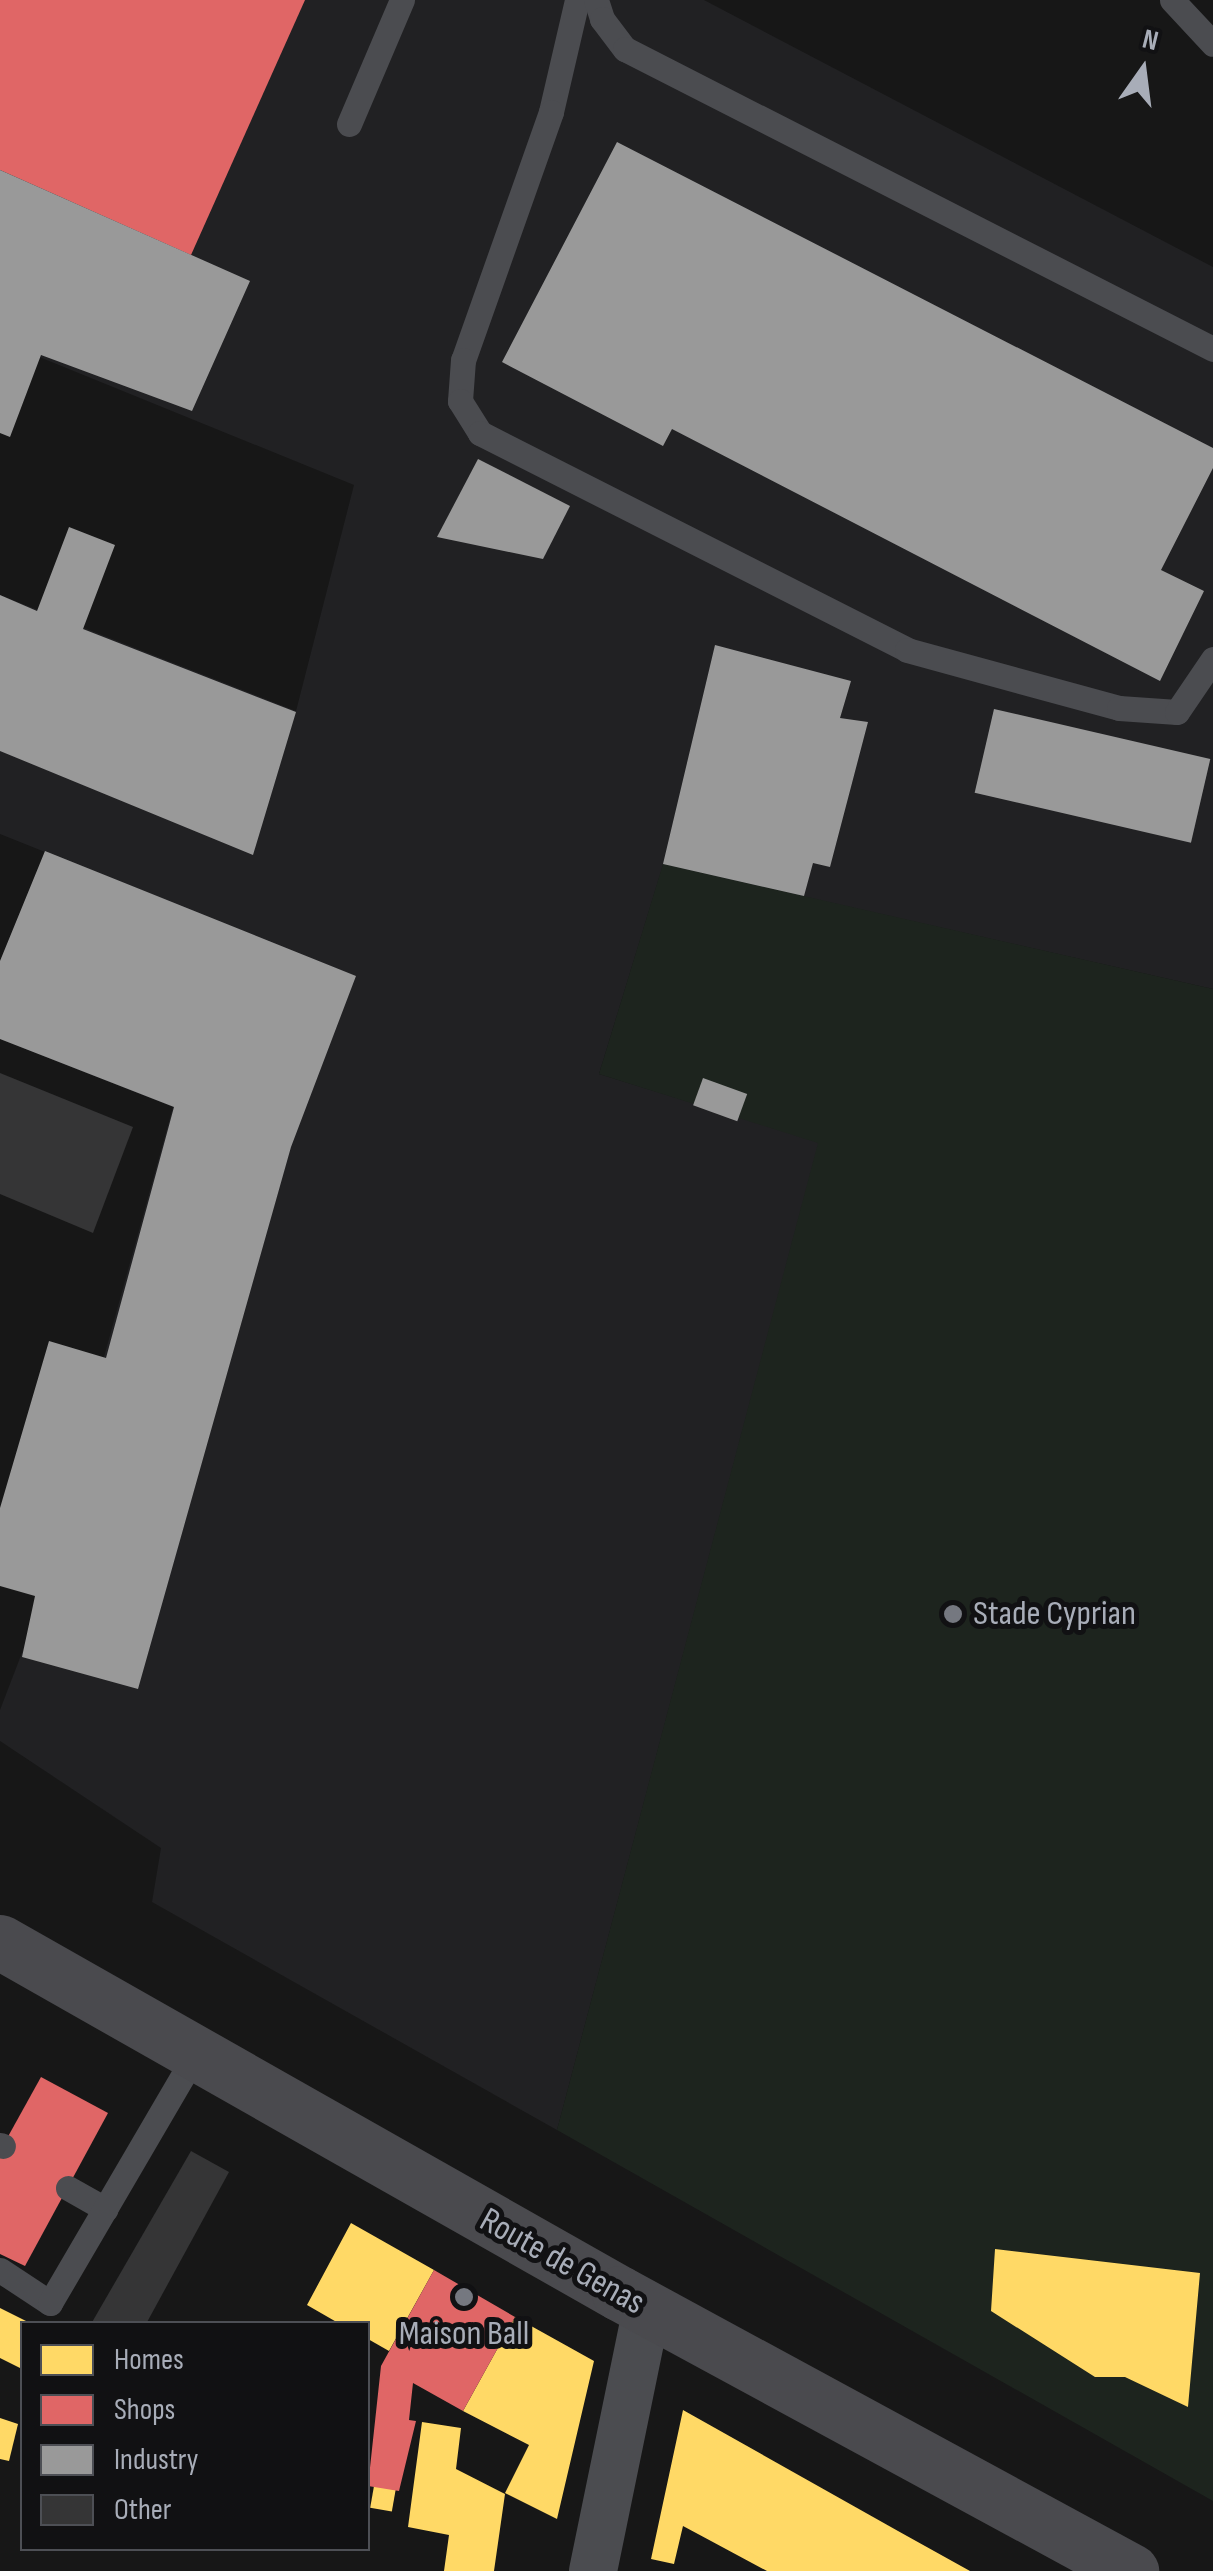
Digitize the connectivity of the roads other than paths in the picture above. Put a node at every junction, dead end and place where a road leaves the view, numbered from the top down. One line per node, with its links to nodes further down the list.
1 (402, 0): 6 (lane)
2 (577, 0): 8 (lane)
3 (596, 0): 7 (lane)
4 (1172, 0): 5 (lane)
5 (1213, 44)
6 (349, 124)
7 (1213, 349)
8 (1213, 660)
9 (0, 1942): 10 (main road, Route de Genas)
10 (194, 2056): 12 (lane); 14 (main road, Route de Genas)
11 (68, 2188): 12 (lane)
12 (106, 2208): 13 (lane)
13 (0, 2270)
14 (647, 2309): 15 (street); 16 (main road, Route de Genas)
15 (593, 2571)
16 (1131, 2571)

